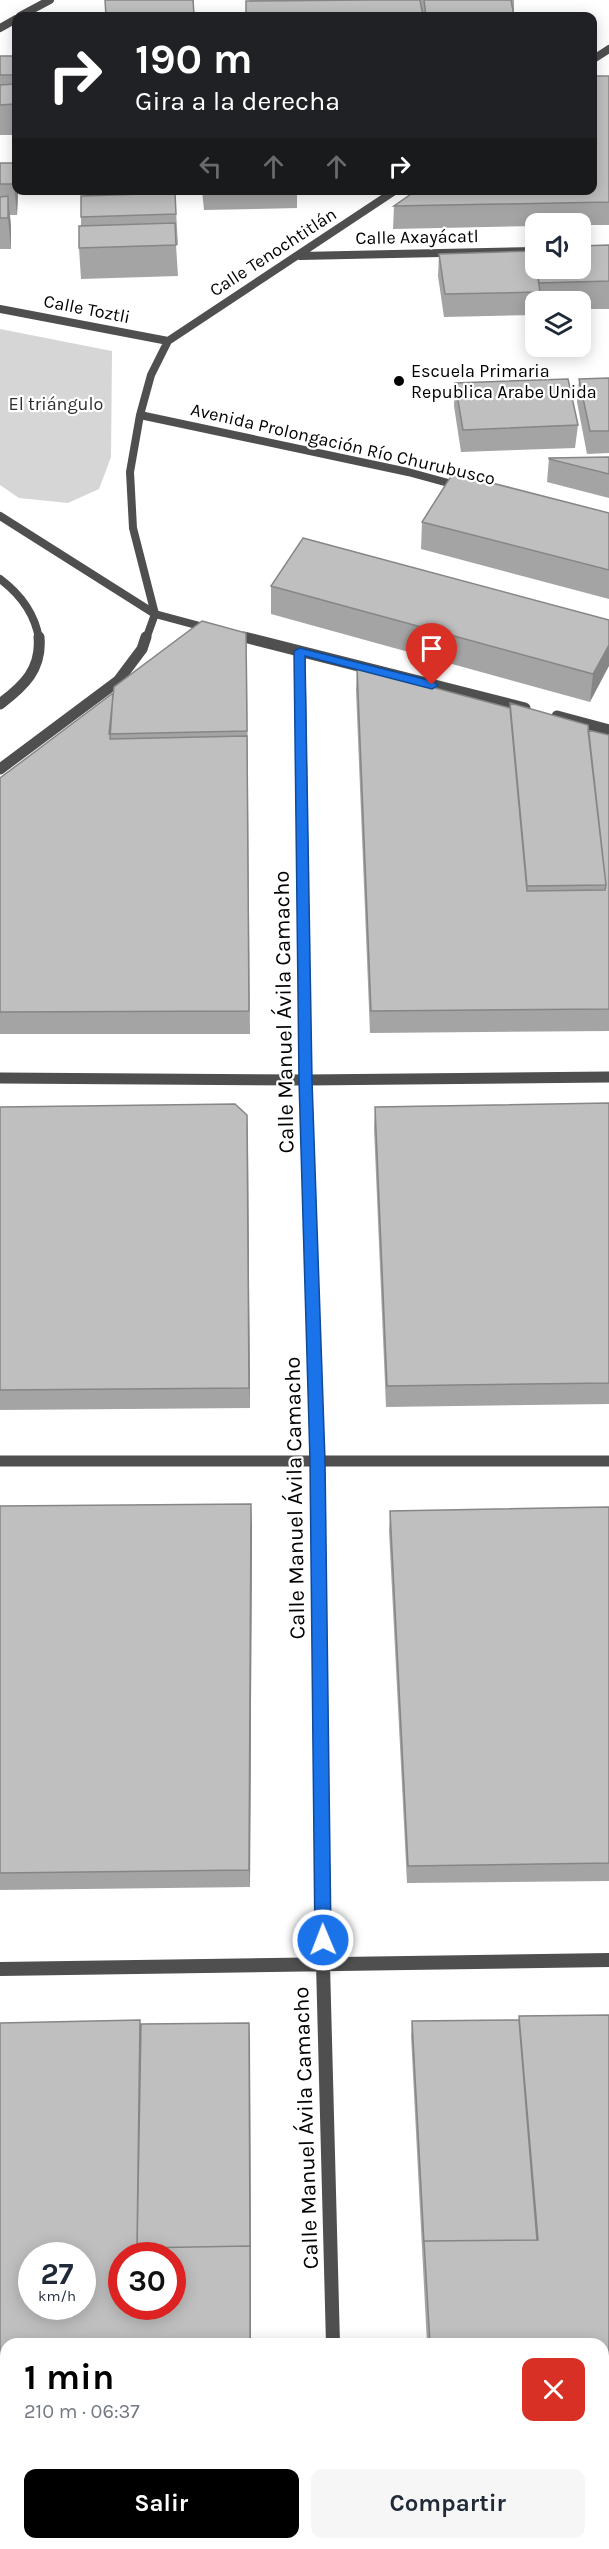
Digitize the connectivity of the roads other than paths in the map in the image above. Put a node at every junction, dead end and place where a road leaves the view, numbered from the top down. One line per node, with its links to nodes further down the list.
1 (50, 0): 2 (street)
2 (28, 12)
3 (389, 195): 5 (street, Calle Tenochtitlán)
4 (525, 251): 5 (street, Calle Axayácatl)
5 (298, 256): 7 (street, Calle Tenochtitlán)
6 (0, 309): 7 (street, Calle Toztli)
7 (168, 341): 8 (street)
8 (140, 416): 9 (street, Avenida Prolongación Río Churubusco); 12 (street)
9 (475, 490)
10 (0, 516): 12 (street)
11 (0, 579): 14 (street)
12 (155, 614): 13 (street); 18 (street)
13 (300, 651): 15 (street); 21 (street, Calle Manuel Ávila Camacho)
14 (0, 704)
15 (540, 712)
16 (552, 715): 17 (street)
17 (609, 730)
18 (0, 769)
19 (609, 1077): 21 (street)
20 (0, 1078): 21 (street)
21 (306, 1080): 23 (street, Calle Manuel Ávila Camacho)
22 (0, 1461): 23 (street)
23 (317, 1461): 24 (street); 26 (street, Calle Manuel Ávila Camacho)
24 (609, 1461)
25 (609, 1960): 26 (street)
26 (323, 1964): 27 (street); 28 (street, Calle Manuel Ávila Camacho)
27 (0, 1969)
28 (333, 2338)

